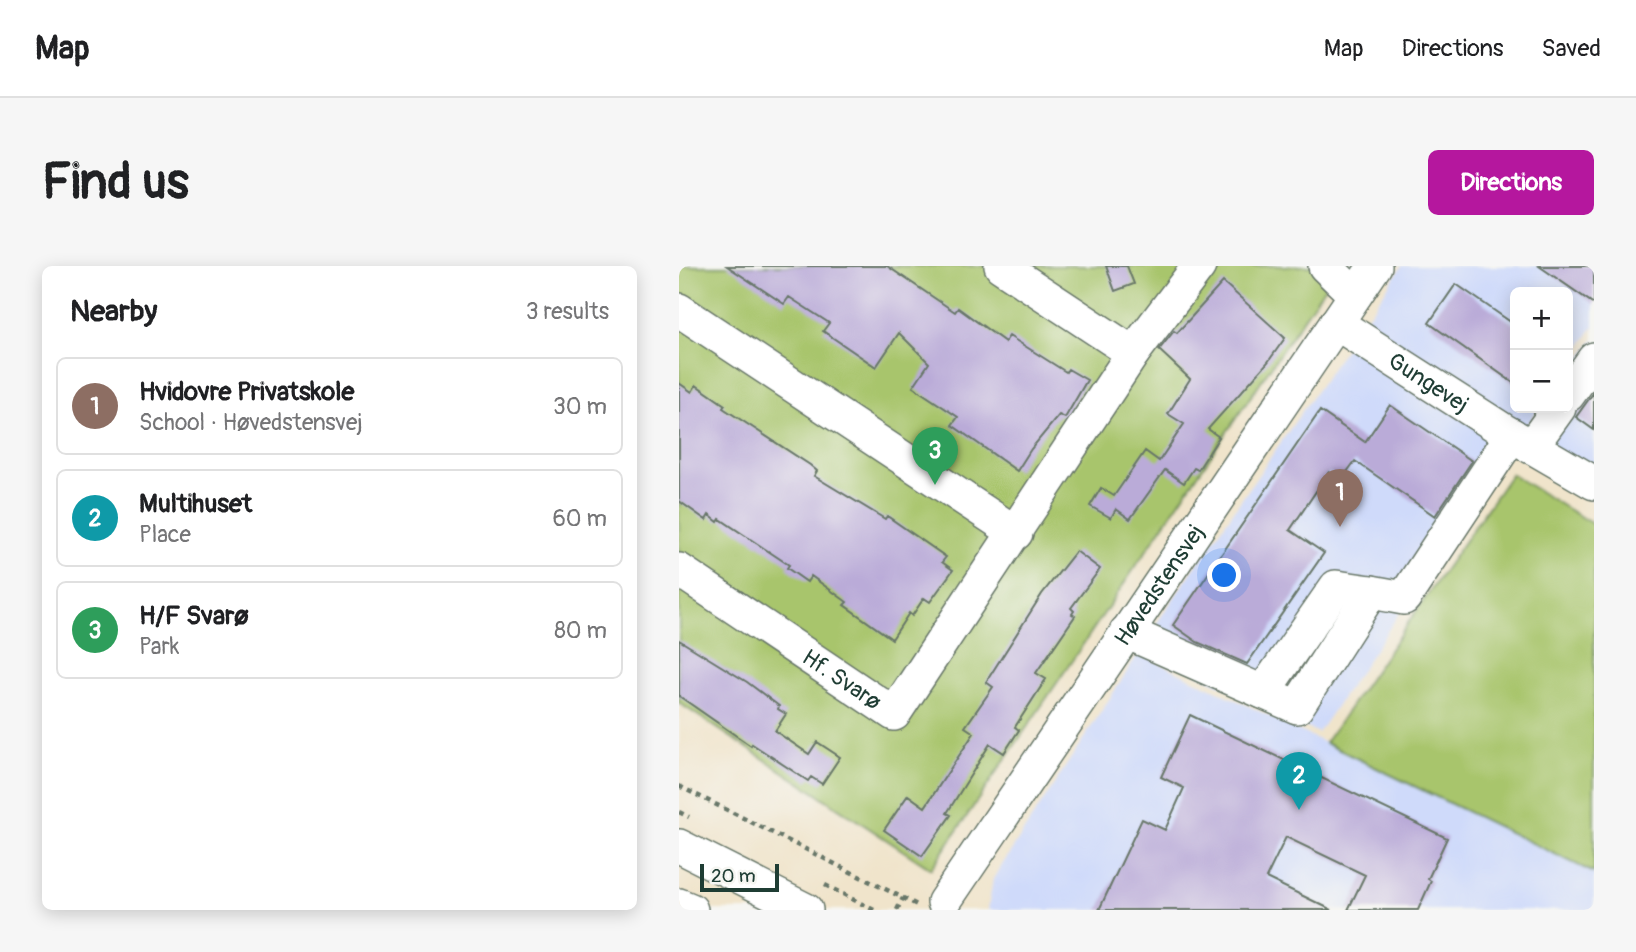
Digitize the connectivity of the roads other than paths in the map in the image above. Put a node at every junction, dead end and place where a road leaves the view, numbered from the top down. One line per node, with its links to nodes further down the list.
1 (1001, 266): 8 (street)
2 (1199, 266): 8 (street, Hf. Svarø)
3 (1325, 266): 5 (street)
4 (1375, 266): 5 (street, Høvedstensvej)
5 (1355, 295): 7 (street, Høvedstensvej)
6 (679, 310): 14 (street)
7 (1336, 323): 12 (street, Gungevej); 16 (street, Høvedstensvej)
8 (1133, 353): 14 (street, Hf. Svarø)
9 (1594, 359): 10 (street)
10 (1573, 388)
11 (1553, 413): 12 (street)
12 (1522, 441): 13 (street, Gungevej); 16 (street)
13 (1594, 483)
14 (1016, 533): 15 (street, Hf. Svarø)
15 (679, 570)
16 (1126, 632): 19 (street, Høvedstensvej)
17 (679, 846): 21 (street)
18 (679, 905): 20 (street)
19 (935, 906)
20 (691, 910)
21 (806, 910)

